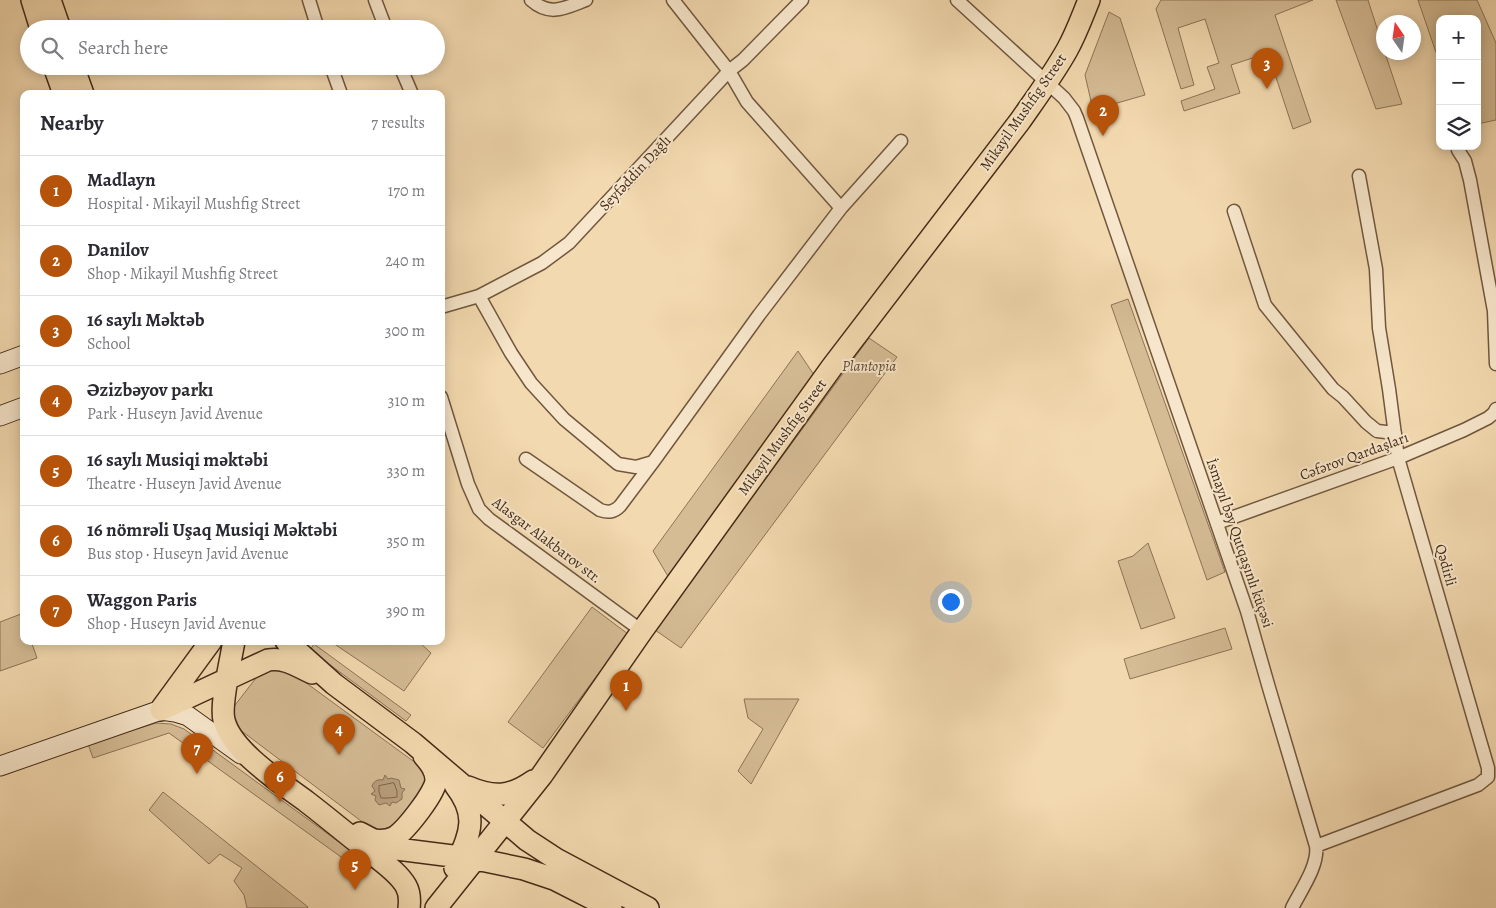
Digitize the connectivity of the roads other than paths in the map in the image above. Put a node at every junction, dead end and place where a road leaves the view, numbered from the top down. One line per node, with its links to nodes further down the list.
1 (32, 0): 11 (main road)
2 (50, 0): 12 (main road)
3 (309, 0): 13 (street)
4 (375, 0): 14 (street)
5 (531, 0): 6 (street)
6 (586, 0)
7 (674, 0): 15 (street)
8 (802, 0): 15 (street, Seyfəddin Dağlı)
9 (957, 0): 20 (street, İsmayıl bəy Qutqaşınlı küçəsi)
10 (1089, 0): 20 (main road, Mikayil Mushfig Street)
11 (39, 20)
12 (57, 20)
13 (315, 20)
14 (383, 20)
15 (729, 71): 28 (street); 30 (street, Seyfəddin Dağlı)
16 (57, 75): 21 (main road)
17 (76, 75): 22 (main road)
18 (334, 75): 23 (street)
19 (404, 75): 24 (street)
20 (1047, 83): 43 (street, İsmayıl bəy Qutqaşınlı küçəsi); 44 (main road, Mikayil Mushfig Street)
21 (63, 90)
22 (81, 90)
23 (339, 90)
24 (410, 90)
25 (901, 141): 28 (street)
26 (1458, 150): 34 (street)
27 (1359, 176): 39 (street, Qədirli)
28 (840, 208): 42 (street)
29 (1234, 211): 39 (street)
30 (479, 296): 31 (street, Seyfəddin Dağlı); 42 (street)
31 (445, 306)
32 (20, 357): 33 (street)
33 (0, 364)
34 (1496, 364)
35 (20, 408): 38 (street)
36 (1496, 409): 40 (street, Cəfərov Qardaşları)
37 (445, 410): 44 (street, Alasgar Alakbarov str.)
38 (0, 416)
39 (1395, 433): 40 (street, Qədirli)
40 (1398, 458): 43 (street, Cəfərov Qardaşları); 62 (street, Qədirli)
41 (526, 459): 42 (street)
42 (653, 462)
43 (1217, 523): 62 (street, İsmayıl bəy Qutqaşınlı küçəsi)
44 (642, 631): 57 (main road, Mikayil Mushfig Street)
45 (207, 645): 51 (main road)
46 (233, 645): 49 (main road)
47 (290, 645): 50 (main road)
48 (263, 662): 49 (main road); 50 (main road); 52 (main road)
49 (228, 677): 51 (main road); 52 (main road)
50 (334, 684): 53 (main road)
51 (161, 710): 55 (street); 56 (street)
52 (228, 730): 56 (main road)
53 (413, 743): 54 (main road); 61 (main road)
54 (436, 762): 58 (main road); 64 (main road)
55 (0, 766)
56 (266, 772): 59 (main road)
57 (542, 775): 58 (main road); 60 (main road); 63 (main road)
58 (462, 784): 60 (main road)
59 (307, 802): 61 (main road); 65 (main road)
60 (505, 822): 63 (main road); 64 (main road)
61 (372, 840): 64 (main road)
62 (1316, 846): 69 (street)
63 (541, 850): 68 (main road)
64 (468, 858): 66 (main road); 67 (main road)
65 (409, 908)
66 (435, 908)
67 (612, 908)
68 (648, 908)
69 (1292, 908)

